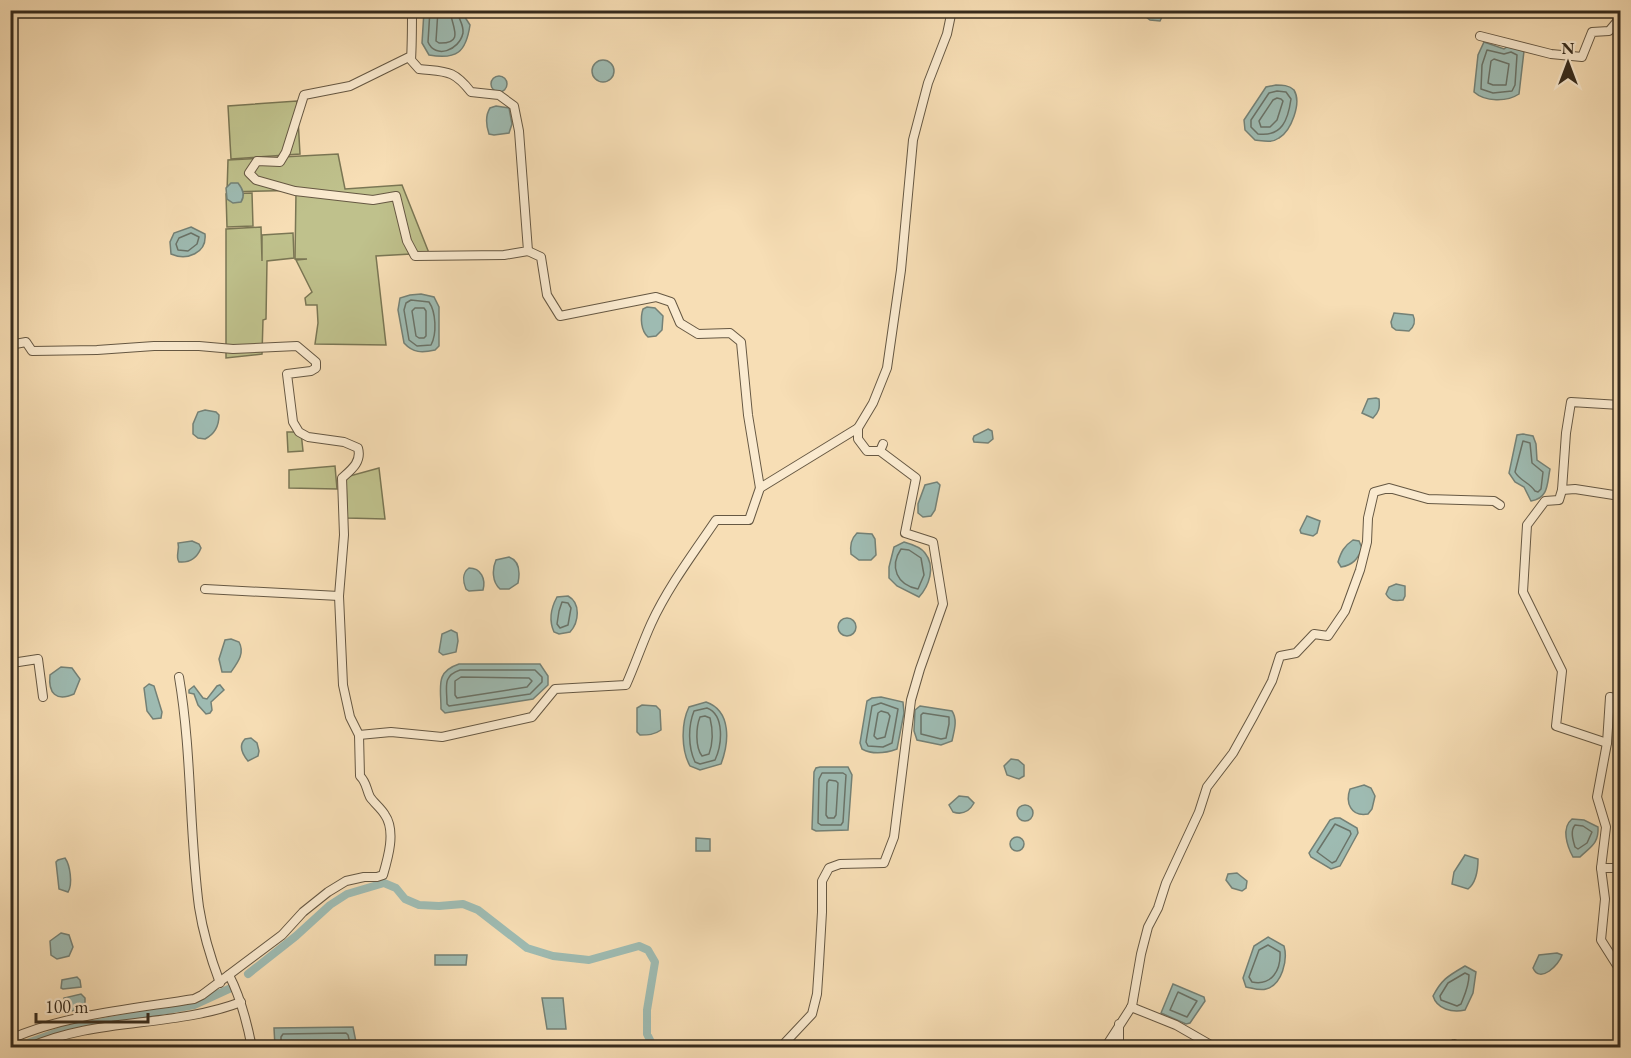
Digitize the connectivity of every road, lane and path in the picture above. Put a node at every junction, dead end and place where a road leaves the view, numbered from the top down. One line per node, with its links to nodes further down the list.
1 (412, 10): 5 (street)
2 (952, 10): 9 (street)
3 (1620, 18): 4 (street)
4 (1480, 36)
5 (411, 56): 6 (street); 6 (street)
6 (528, 251): 10 (street)
7 (10, 345): 15 (street)
8 (1620, 405): 11 (street)
9 (858, 428): 10 (street); 33 (street)
10 (760, 488): 20 (street)
11 (1562, 490): 12 (street); 21 (street)
12 (1620, 496)
13 (1500, 504): 28 (street)
14 (205, 589): 15 (street)
15 (339, 596): 20 (street)
16 (10, 656): 18 (street)
17 (179, 677): 26 (street)
18 (43, 697)
19 (1620, 699): 21 (street)
20 (359, 735): 25 (street)
21 (1607, 743): 22 (street)
22 (1600, 868): 23 (street); 24 (street)
23 (1620, 868)
24 (1620, 970)
25 (229, 975): 26 (street); 27 (street)
26 (220, 983): 30 (street)
27 (241, 1002): 31 (street); 32 (street)
28 (1131, 1007): 29 (street); 36 (street)
29 (1119, 1023): 34 (street); 35 (street)
30 (10, 1039)
31 (28, 1047)
32 (252, 1047)
33 (780, 1047)
34 (1105, 1047)
35 (1119, 1047)
36 (1216, 1047)
37 (1452, 1047): 38 (street)
38 (1459, 1047)

